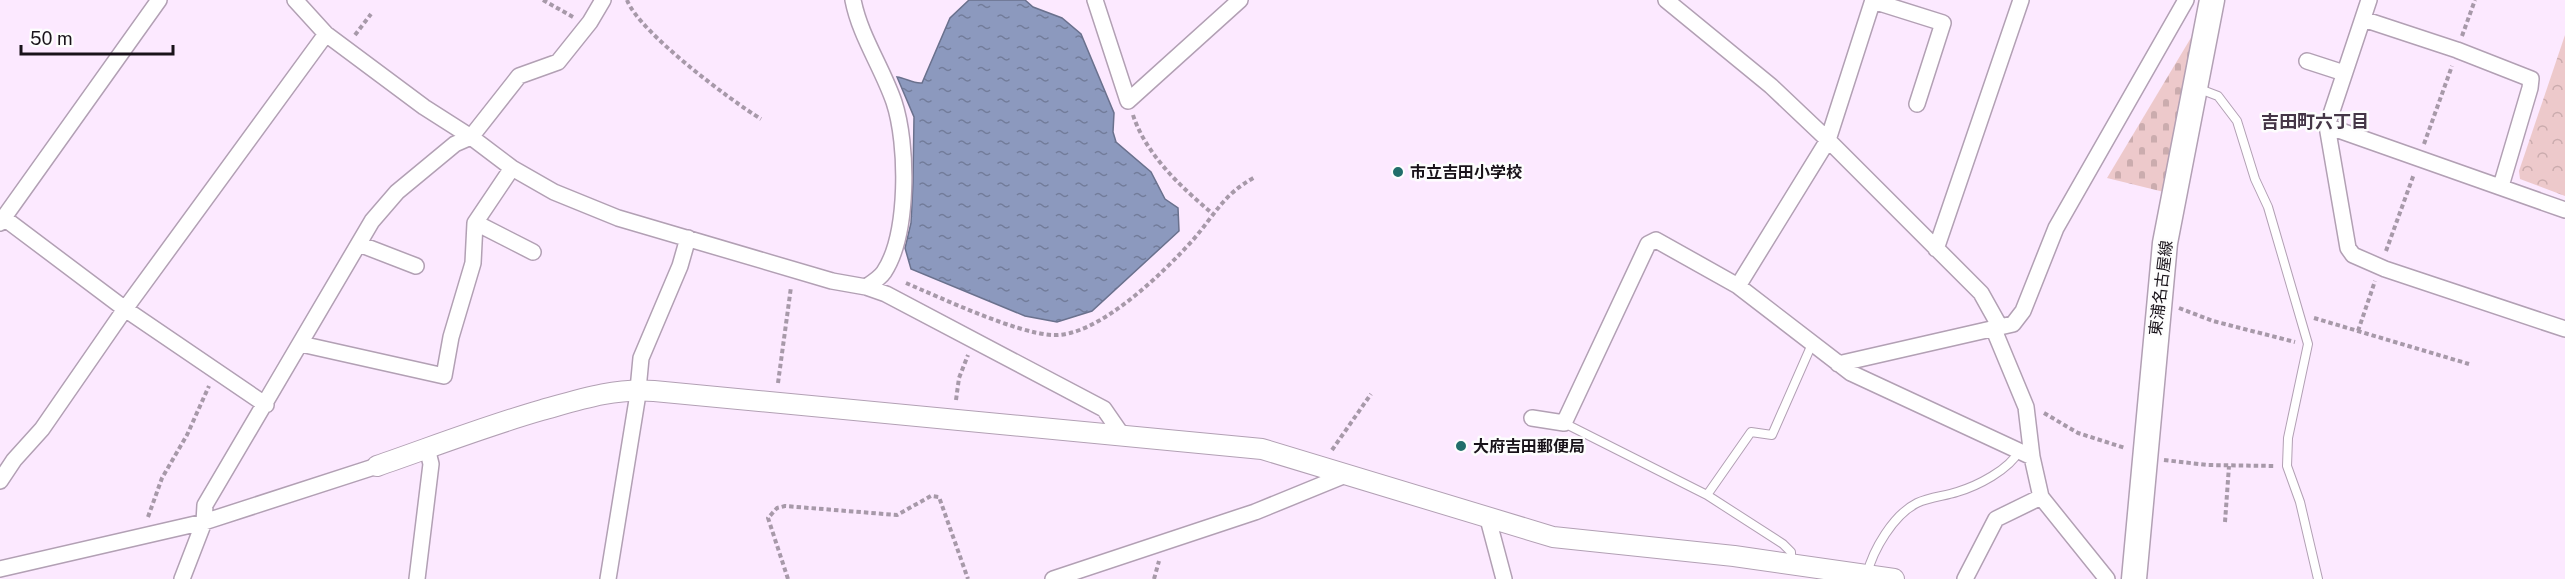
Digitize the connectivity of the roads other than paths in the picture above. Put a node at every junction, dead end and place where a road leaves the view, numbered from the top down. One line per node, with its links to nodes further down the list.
1 (159, 0): 25 (street)
2 (295, 0): 14 (street)
3 (603, 0): 20 (street)
4 (853, 0): 33 (street)
5 (1095, 0): 6 (street)
6 (1240, 0)
7 (1666, 0): 21 (street)
8 (1873, 0): 18 (street); 21 (street)
9 (2021, 0): 29 (street)
10 (2186, 0): 35 (street)
11 (2212, 0): 17 (main road, 東浦名古屋線)
12 (2366, 1): 13 (street)
13 (2363, 19): 16 (street); 23 (street)
14 (326, 34): 20 (street); 34 (street)
15 (2307, 61): 16 (street)
16 (2344, 73): 19 (street)
17 (2194, 87): 65 (main road, 東浦名古屋線); 66 (lane)
18 (1917, 104)
19 (2327, 126): 23 (street); 36 (street)
20 (471, 137): 22 (street); 28 (street)
21 (1828, 140): 29 (street); 32 (street)
22 (512, 168): 26 (street); 27 (street)
23 (2501, 186): 24 (street)
24 (2565, 210)
25 (2, 220): 34 (street)
26 (475, 226): 30 (street); 37 (street)
27 (688, 238): 33 (street); 40 (street)
28 (359, 244): 31 (street); 37 (street)
29 (1936, 249): 35 (street)
30 (533, 252)
31 (416, 266)
32 (1738, 286): 38 (street); 43 (street)
33 (866, 287): 44 (street)
34 (125, 309): 41 (street); 49 (street)
35 (1997, 329): 39 (street); 46 (street)
36 (2565, 329)
37 (301, 344): 41 (street)
38 (1812, 344): 39 (street); 50 (lane)
39 (1838, 364): 46 (street)
40 (638, 390): 44 (street); 45 (street); 59 (street)
41 (266, 405): 53 (street)
42 (1532, 418): 43 (street)
43 (1564, 423): 50 (lane)
44 (1122, 435): 48 (street)
45 (427, 448): 47 (street); 58 (street)
46 (2026, 454): 51 (street); 56 (lane)
47 (377, 466): 53 (street)
48 (1348, 474): 52 (street); 60 (street)
49 (0, 481)
50 (1707, 495): 54 (lane)
51 (2041, 497): 63 (street); 64 (street)
52 (1488, 519): 54 (street); 61 (street)
53 (204, 522): 55 (street); 57 (street)
54 (1791, 563): 56 (street)
55 (0, 569)
56 (1859, 575): 62 (street)
57 (182, 579)
58 (417, 579)
59 (608, 579)
60 (1053, 579)
61 (1504, 579)
62 (1894, 579)
63 (1965, 579)
64 (2107, 579)
65 (2134, 579)
66 (2318, 579)

